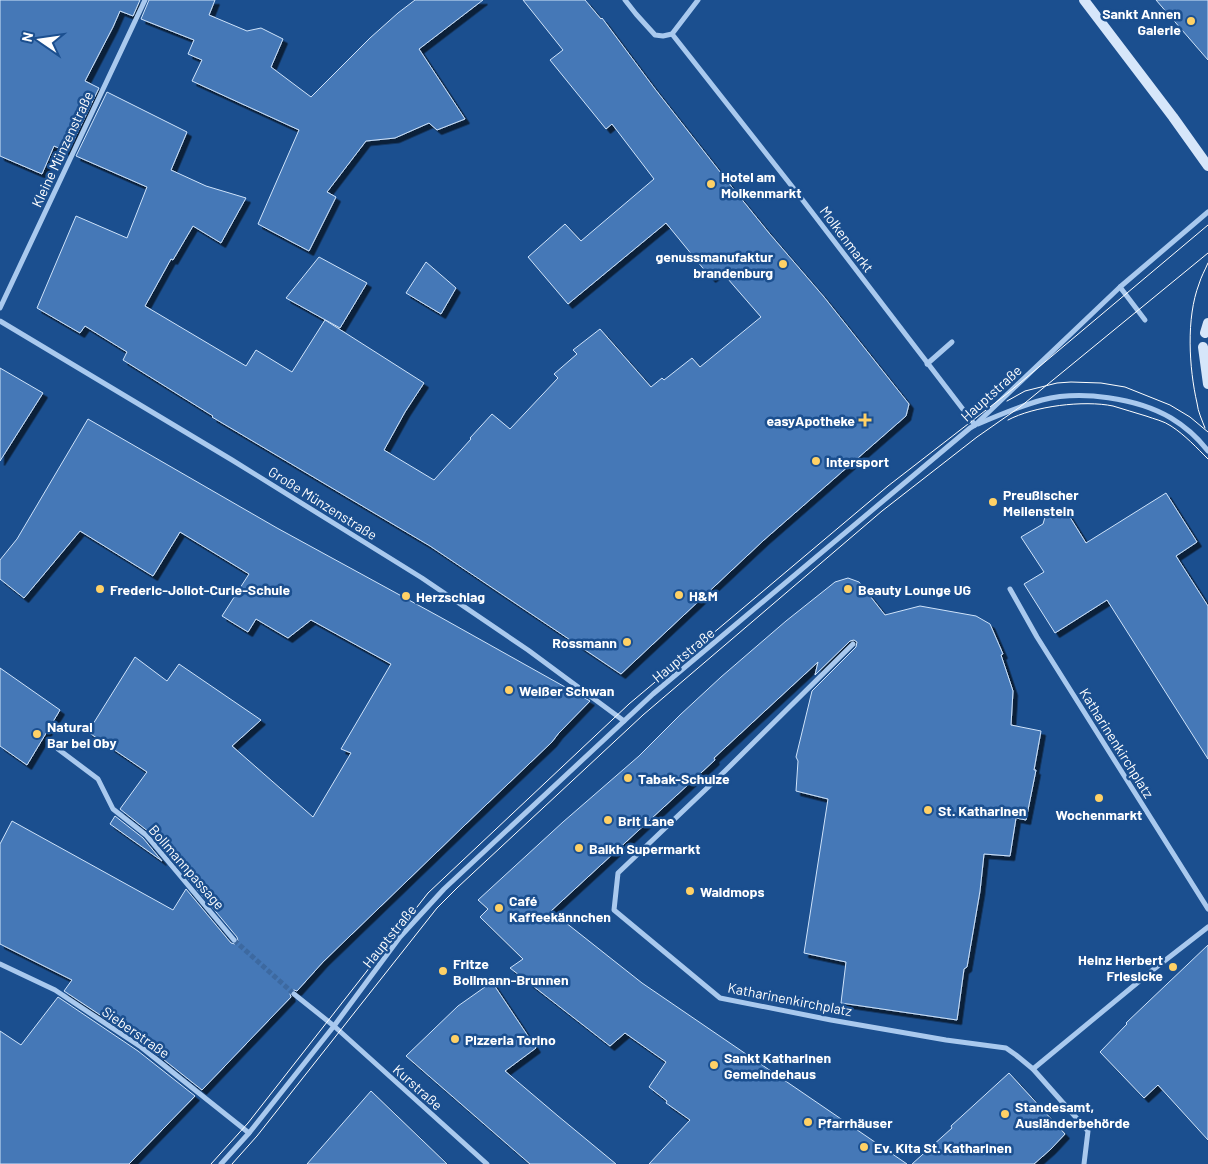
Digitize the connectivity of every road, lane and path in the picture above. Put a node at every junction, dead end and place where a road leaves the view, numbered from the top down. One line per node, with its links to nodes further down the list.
1 (145, 0): 9 (street, Kleine Münzenstraße)
2 (625, 0): 5 (street)
3 (698, 0): 5 (street)
4 (1084, 0): 6 (street)
5 (672, 34): 16 (street, Molkenmarkt)
6 (1208, 166)
7 (1208, 212): 8 (street, Hauptstraße)
8 (1120, 287): 10 (street); 18 (street, Hauptstraße)
9 (0, 308)
10 (1145, 320)
11 (0, 321): 22 (street, Große Münzenstraße)
12 (1208, 323): 13 (street)
13 (1205, 333)
14 (952, 342): 16 (street)
15 (1203, 347): 17 (street)
16 (927, 364): 18 (street, Molkenmarkt)
17 (1208, 384)
18 (975, 425): 19 (street); 22 (street, Hauptstraße)
19 (1208, 451)
20 (1010, 588): 24 (street, Katharinenkirchplatz)
21 (853, 644): 30 (street, Katharinenkirchplatz)
22 (624, 721): 29 (street, Hauptstraße)
23 (58, 749): 26 (street, Bollmannpassage)
24 (1208, 909)
25 (1208, 927): 30 (street)
26 (234, 940)
27 (0, 964): 31 (street, Sieberstraße)
28 (294, 994): 29 (street)
29 (334, 1026): 31 (street, Hauptstraße); 33 (street, Kurstraße)
30 (1033, 1069): 34 (street)
31 (249, 1133): 32 (street, Hauptstraße)
32 (221, 1164)
33 (487, 1164)
34 (1084, 1164)

